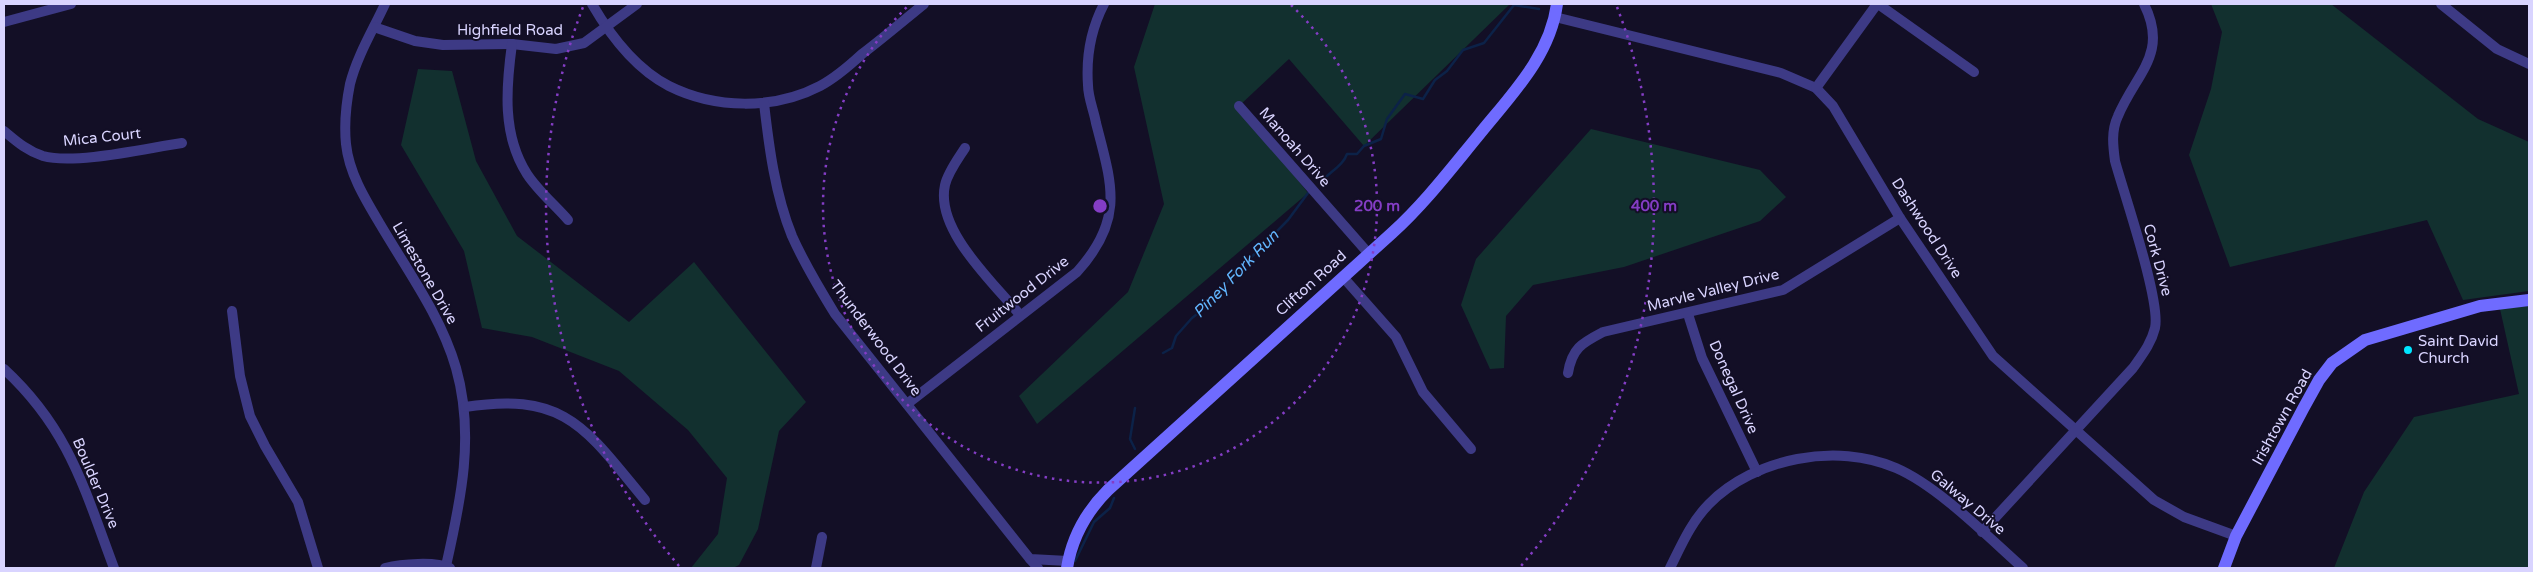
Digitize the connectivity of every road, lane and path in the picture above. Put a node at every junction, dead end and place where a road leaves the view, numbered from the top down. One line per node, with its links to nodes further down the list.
1 (71, 4): 12 (street)
2 (384, 4): 13 (street, Limestone Drive)
3 (592, 4): 14 (street)
4 (637, 4): 14 (street, Highfield Road)
5 (924, 4): 19 (street)
6 (1104, 4): 31 (street, Fruitwood Drive)
7 (1557, 4): 11 (main road, Clifton Road)
8 (1878, 4): 17 (street); 18 (street)
9 (2144, 4): 36 (street, Cork Drive)
10 (2441, 4): 16 (street)
11 (1555, 17): 18 (street, Dashwood Drive); 26 (main road, Clifton Road)
12 (4, 22)
13 (374, 27): 15 (street, Highfield Road); 35 (street, Limestone Drive)
14 (606, 28): 15 (street, Highfield Road); 19 (street)
15 (512, 44): 25 (street)
16 (2529, 64)
17 (1974, 72)
18 (1816, 88): 24 (street, Dashwood Drive)
19 (764, 103): 34 (street, Thunderwood Drive)
20 (1239, 106): 26 (street, Manoah Drive)
21 (4, 131): 22 (street, Mica Court)
22 (182, 142)
23 (965, 148): 31 (street)
24 (1900, 218): 30 (street, Marvle Valley Drive); 36 (street, Dashwood Drive)
25 (568, 220)
26 (1369, 254): 27 (main road, Clifton Road)
27 (1343, 277): 37 (street); 44 (main road, Clifton Road)
28 (2529, 300): 41 (main road, Irishtown Road)
29 (232, 311): 47 (street)
30 (1688, 314): 33 (street, Marvle Valley Drive); 38 (street, Donegal Drive)
31 (1020, 315): 34 (street, Fruitwood Drive)
32 (4, 369): 46 (street, Boulder Drive)
33 (1568, 373)
34 (906, 404): 43 (street, Thunderwood Drive)
35 (464, 407): 39 (street); 45 (street, Limestone Drive)
36 (2077, 431): 40 (street, Cork Drive); 41 (street, Dashwood Drive)
37 (1471, 449)
38 (1757, 472): 40 (street, Galway Drive); 51 (street, Galway Drive)
39 (645, 500)
40 (1982, 532): 52 (street, Galway Drive)
41 (2236, 536): 53 (main road, Irishtown Road)
42 (822, 537): 49 (street)
43 (1030, 558): 44 (street); 50 (street, Thunderwood Drive)
44 (1067, 565)
45 (448, 567): 48 (street)
46 (114, 568)
47 (318, 568)
48 (385, 568)
49 (816, 568)
50 (1038, 568)
51 (1670, 568)
52 (2023, 568)
53 (2224, 568)

